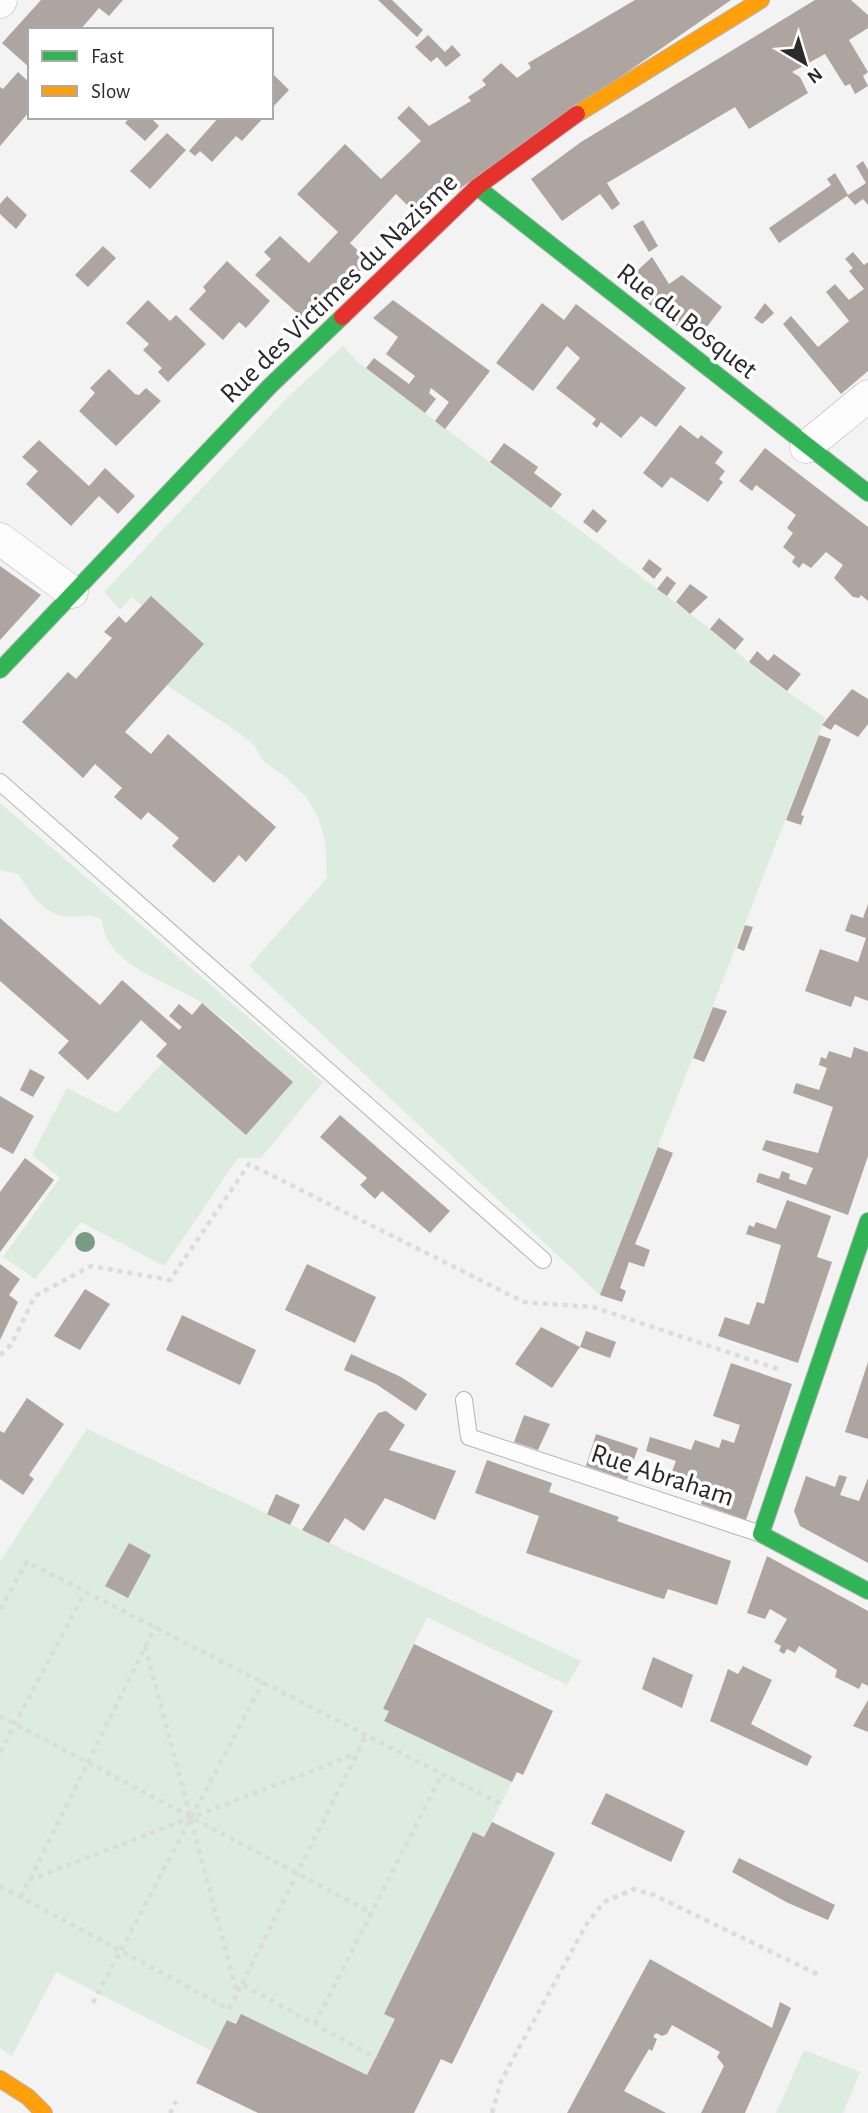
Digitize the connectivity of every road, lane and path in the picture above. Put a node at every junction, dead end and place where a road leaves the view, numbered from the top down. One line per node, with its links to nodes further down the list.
1 (761, 0): 2 (street, Rue des Victimes du Nazisme)
2 (477, 187): 4 (street, Rue du Bosquet); 7 (street, Rue des Victimes du Nazisme)
3 (868, 396): 4 (street)
4 (806, 447): 5 (street, Rue du Bosquet)
5 (868, 493)
6 (0, 539): 7 (street)
7 (72, 592): 8 (street, Rue des Victimes du Nazisme)
8 (0, 670)
9 (0, 782): 11 (lane)
10 (868, 1221): 13 (street)
11 (543, 1260)
12 (0, 1355): 13 (path)
13 (812, 1381): 15 (street)
14 (464, 1400): 15 (lane, Rue Abraham)
15 (761, 1534): 16 (street, Rue Abraham)
16 (868, 1591)
17 (85, 1592): 18 (path); 19 (path); 23 (path)
18 (0, 1609)
19 (155, 1627): 20 (path); 21 (path)
20 (145, 1646): 27 (path); 30 (path)
21 (262, 1682): 24 (path); 30 (path)
22 (0, 1716): 23 (path)
23 (15, 1724): 25 (path); 27 (path)
24 (366, 1735): 26 (path); 28 (path)
25 (0, 1752)
26 (356, 1754): 30 (path); 31 (path)
27 (88, 1763): 30 (path); 32 (path)
28 (442, 1774): 29 (path); 35 (path)
29 (501, 1804)
30 (191, 1817): 31 (path); 32 (path); 36 (path); 39 (path)
31 (297, 1873): 35 (path); 38 (path)
32 (29, 1880): 34 (path)
33 (0, 1885): 34 (path)
34 (21, 1897): 36 (path)
35 (372, 1913): 41 (path)
36 (121, 1951): 39 (path); 40 (path)
37 (819, 1975): 47 (path)
38 (242, 1984): 39 (path); 41 (path)
39 (237, 1993)
40 (93, 2003)
41 (315, 2024): 42 (path)
42 (376, 2058)
43 (0, 2079): 45 (street)
44 (176, 2101): 46 (path)
45 (44, 2113)
46 (173, 2113)
47 (492, 2113)

